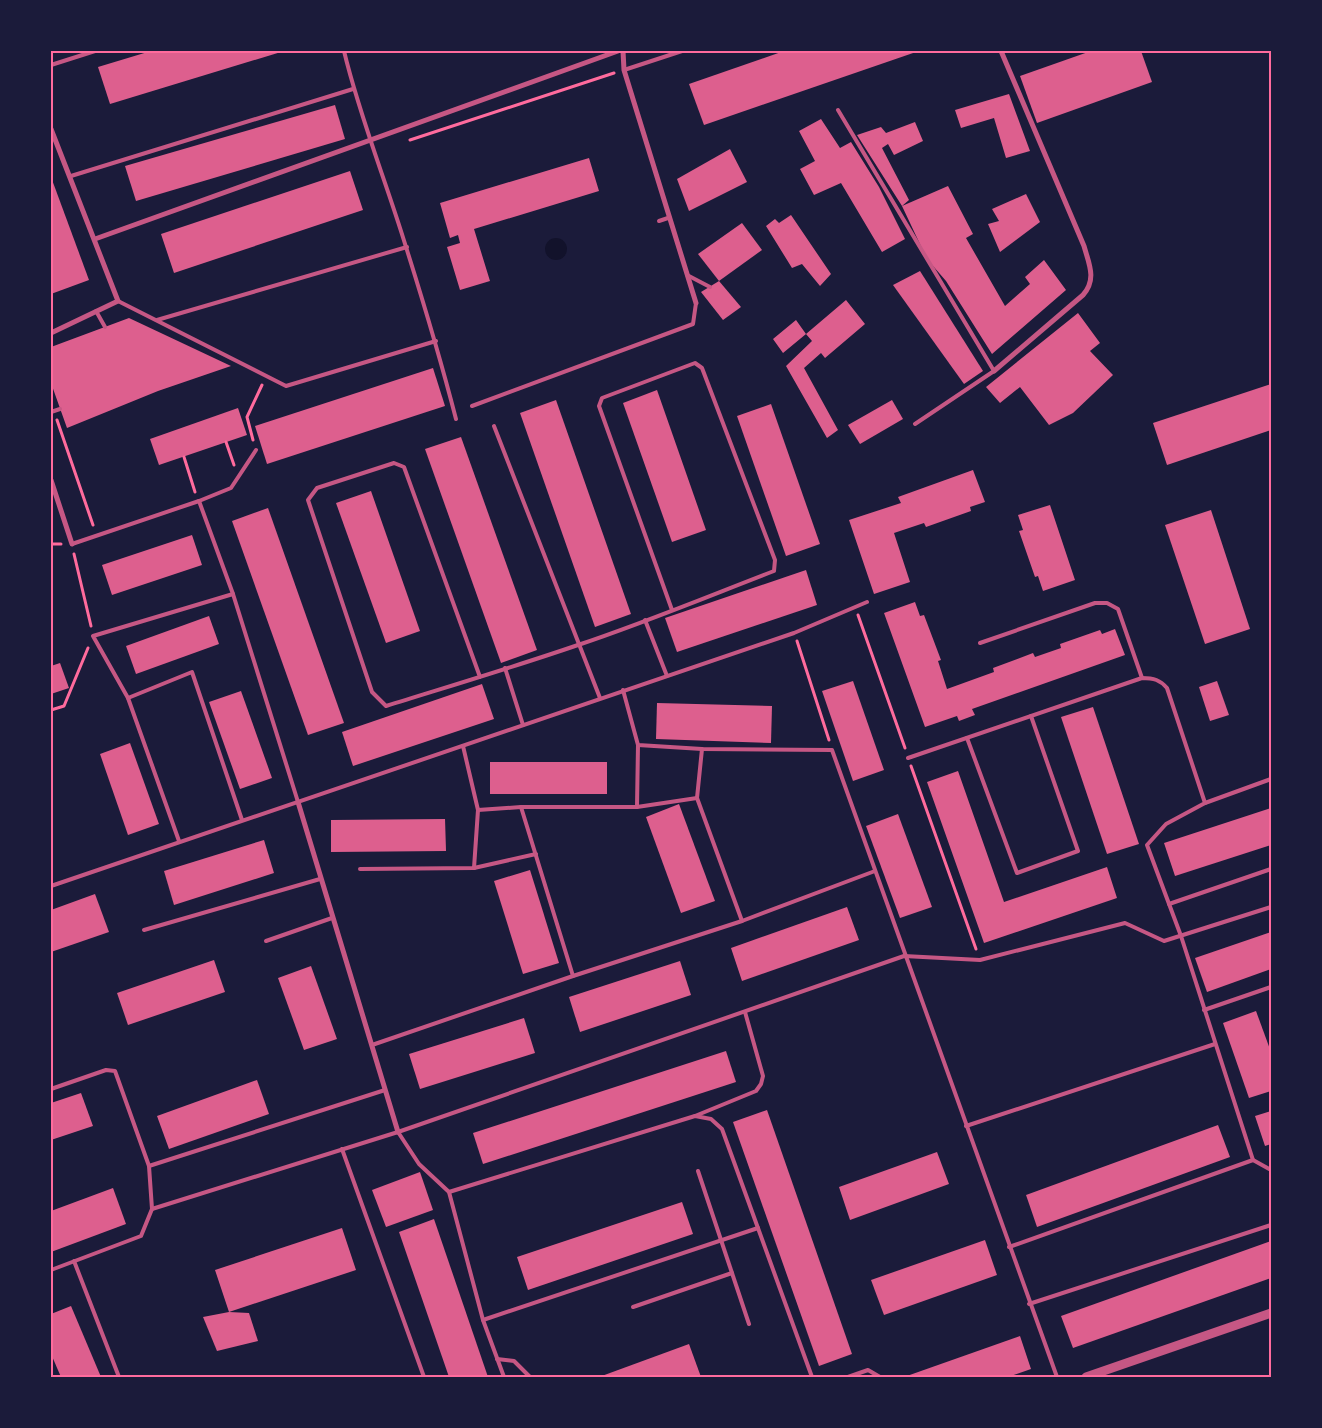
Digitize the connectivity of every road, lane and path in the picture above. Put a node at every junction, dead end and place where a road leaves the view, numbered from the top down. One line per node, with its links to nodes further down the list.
1 (95, 51): 7 (lane)
2 (344, 51): 9 (lane)
3 (618, 51): 12 (street)
4 (623, 51): 8 (street)
5 (682, 51): 8 (lane)
6 (1001, 51): 28 (street)
7 (51, 65)
8 (624, 70): 13 (path); 15 (street)
9 (353, 89): 12 (lane); 14 (lane)
10 (838, 110): 28 (lane)
11 (51, 129): 14 (street)
12 (369, 140): 17 (street); 18 (lane)
13 (402, 142)
14 (71, 176): 17 (street)
15 (668, 218): 16 (lane); 19 (street)
16 (658, 221)
17 (95, 239): 21 (street)
18 (407, 247): 24 (lane); 27 (lane)
19 (687, 274): 20 (lane); 22 (street)
20 (710, 287)
21 (118, 301): 23 (street); 24 (lane)
22 (696, 303): 30 (lane)
23 (96, 311): 25 (lane); 26 (street)
24 (157, 320): 29 (lane)
25 (105, 327)
26 (51, 333)
27 (436, 342): 29 (lane); 33 (lane)
28 (994, 371): 34 (lane)
29 (266, 376): 37 (path)
30 (472, 406)
31 (60, 409): 32 (lane)
32 (53, 411): 42 (path)
33 (456, 419)
34 (916, 424)
35 (494, 426): 52 (lane)
36 (226, 442): 39 (path)
37 (256, 450): 39 (lane)
38 (184, 457): 41 (path)
39 (238, 477): 41 (lane)
40 (51, 480): 43 (street)
41 (199, 502): 42 (lane); 44 (lane)
42 (97, 536): 43 (lane)
43 (72, 544): 50 (path)
44 (233, 594): 50 (lane); 71 (lane)
45 (867, 602): 46 (lane)
46 (855, 608): 49 (lane); 68 (path)
47 (672, 610): 47 (lane); 48 (lane)
48 (645, 620): 52 (lane); 54 (lane)
49 (794, 633): 54 (lane); 67 (path)
50 (93, 636): 58 (lane); 60 (path)
51 (980, 643): 56 (lane)
52 (580, 645): 53 (lane); 59 (lane)
53 (505, 668): 55 (lane); 62 (lane)
54 (668, 676): 57 (lane)
55 (480, 677): 55 (lane)
56 (1142, 678): 61 (lane); 72 (lane)
57 (623, 690): 59 (lane); 64 (lane)
58 (128, 698): 76 (lane); 77 (lane)
59 (600, 698): 62 (lane)
60 (51, 710)
61 (1031, 716): 63 (lane); 63 (lane)
62 (523, 725): 65 (lane)
63 (967, 738): 68 (lane)
64 (638, 745): 66 (lane); 74 (lane)
65 (463, 746): 71 (lane); 75 (lane)
66 (702, 749): 67 (lane); 70 (lane)
67 (832, 750): 82 (lane)
68 (908, 758): 93 (path)
69 (1271, 780): 72 (lane)
70 (697, 798): 74 (lane); 88 (lane)
71 (298, 802): 76 (lane); 83 (street)
72 (1205, 803): 85 (lane)
73 (521, 807): 74 (lane); 75 (lane); 78 (lane)
74 (638, 808)
75 (478, 810): 79 (lane)
76 (242, 820): 77 (lane)
77 (179, 841): 84 (lane)
78 (536, 854): 79 (lane); 94 (lane)
79 (474, 868): 80 (lane)
80 (360, 869)
81 (1271, 869): 85 (lane)
82 (875, 871): 88 (lane); 92 (lane)
83 (320, 879): 87 (street); 89 (lane)
84 (51, 886)
85 (1169, 904): 90 (lane)
86 (1271, 907): 90 (lane)
87 (332, 918): 91 (lane); 99 (street)
88 (742, 921): 94 (lane)
89 (144, 930)
90 (1181, 936): 93 (lane); 96 (lane)
91 (266, 942)
92 (904, 956): 93 (lane); 97 (lane); 103 (lane)
93 (980, 960)
94 (573, 976): 99 (lane)
95 (1270, 988): 96 (lane)
96 (1204, 1010): 98 (lane)
97 (745, 1012): 102 (lane); 104 (lane)
98 (1215, 1044): 103 (lane); 106 (lane)
99 (372, 1045): 101 (street)
100 (51, 1089): 107 (lane)
101 (385, 1090): 104 (street); 107 (lane)
102 (695, 1116): 110 (lane); 113 (lane)
103 (966, 1126): 114 (lane)
104 (398, 1132): 105 (lane); 110 (lane)
105 (342, 1149): 111 (lane); 125 (lane)
106 (1253, 1160): 108 (lane); 114 (lane)
107 (149, 1166): 111 (lane)
108 (1271, 1170)
109 (698, 1171): 117 (lane)
110 (449, 1192): 121 (lane)
111 (152, 1209): 115 (lane)
112 (1271, 1225): 118 (lane)
113 (758, 1228): 121 (lane); 128 (lane)
114 (1009, 1247): 118 (lane)
115 (74, 1261): 116 (lane); 124 (lane)
116 (51, 1270)
117 (732, 1273): 119 (lane); 122 (lane)
118 (1029, 1304): 131 (lane)
119 (633, 1307)
120 (1271, 1313): 132 (street)
121 (482, 1320): 123 (lane)
122 (749, 1324)
123 (497, 1358): 126 (lane); 127 (lane)
124 (119, 1377)
125 (424, 1377)
126 (504, 1377)
127 (530, 1377)
128 (812, 1377)
129 (848, 1377): 130 (lane)
130 (880, 1377)
131 (1056, 1377)
132 (1086, 1377)

